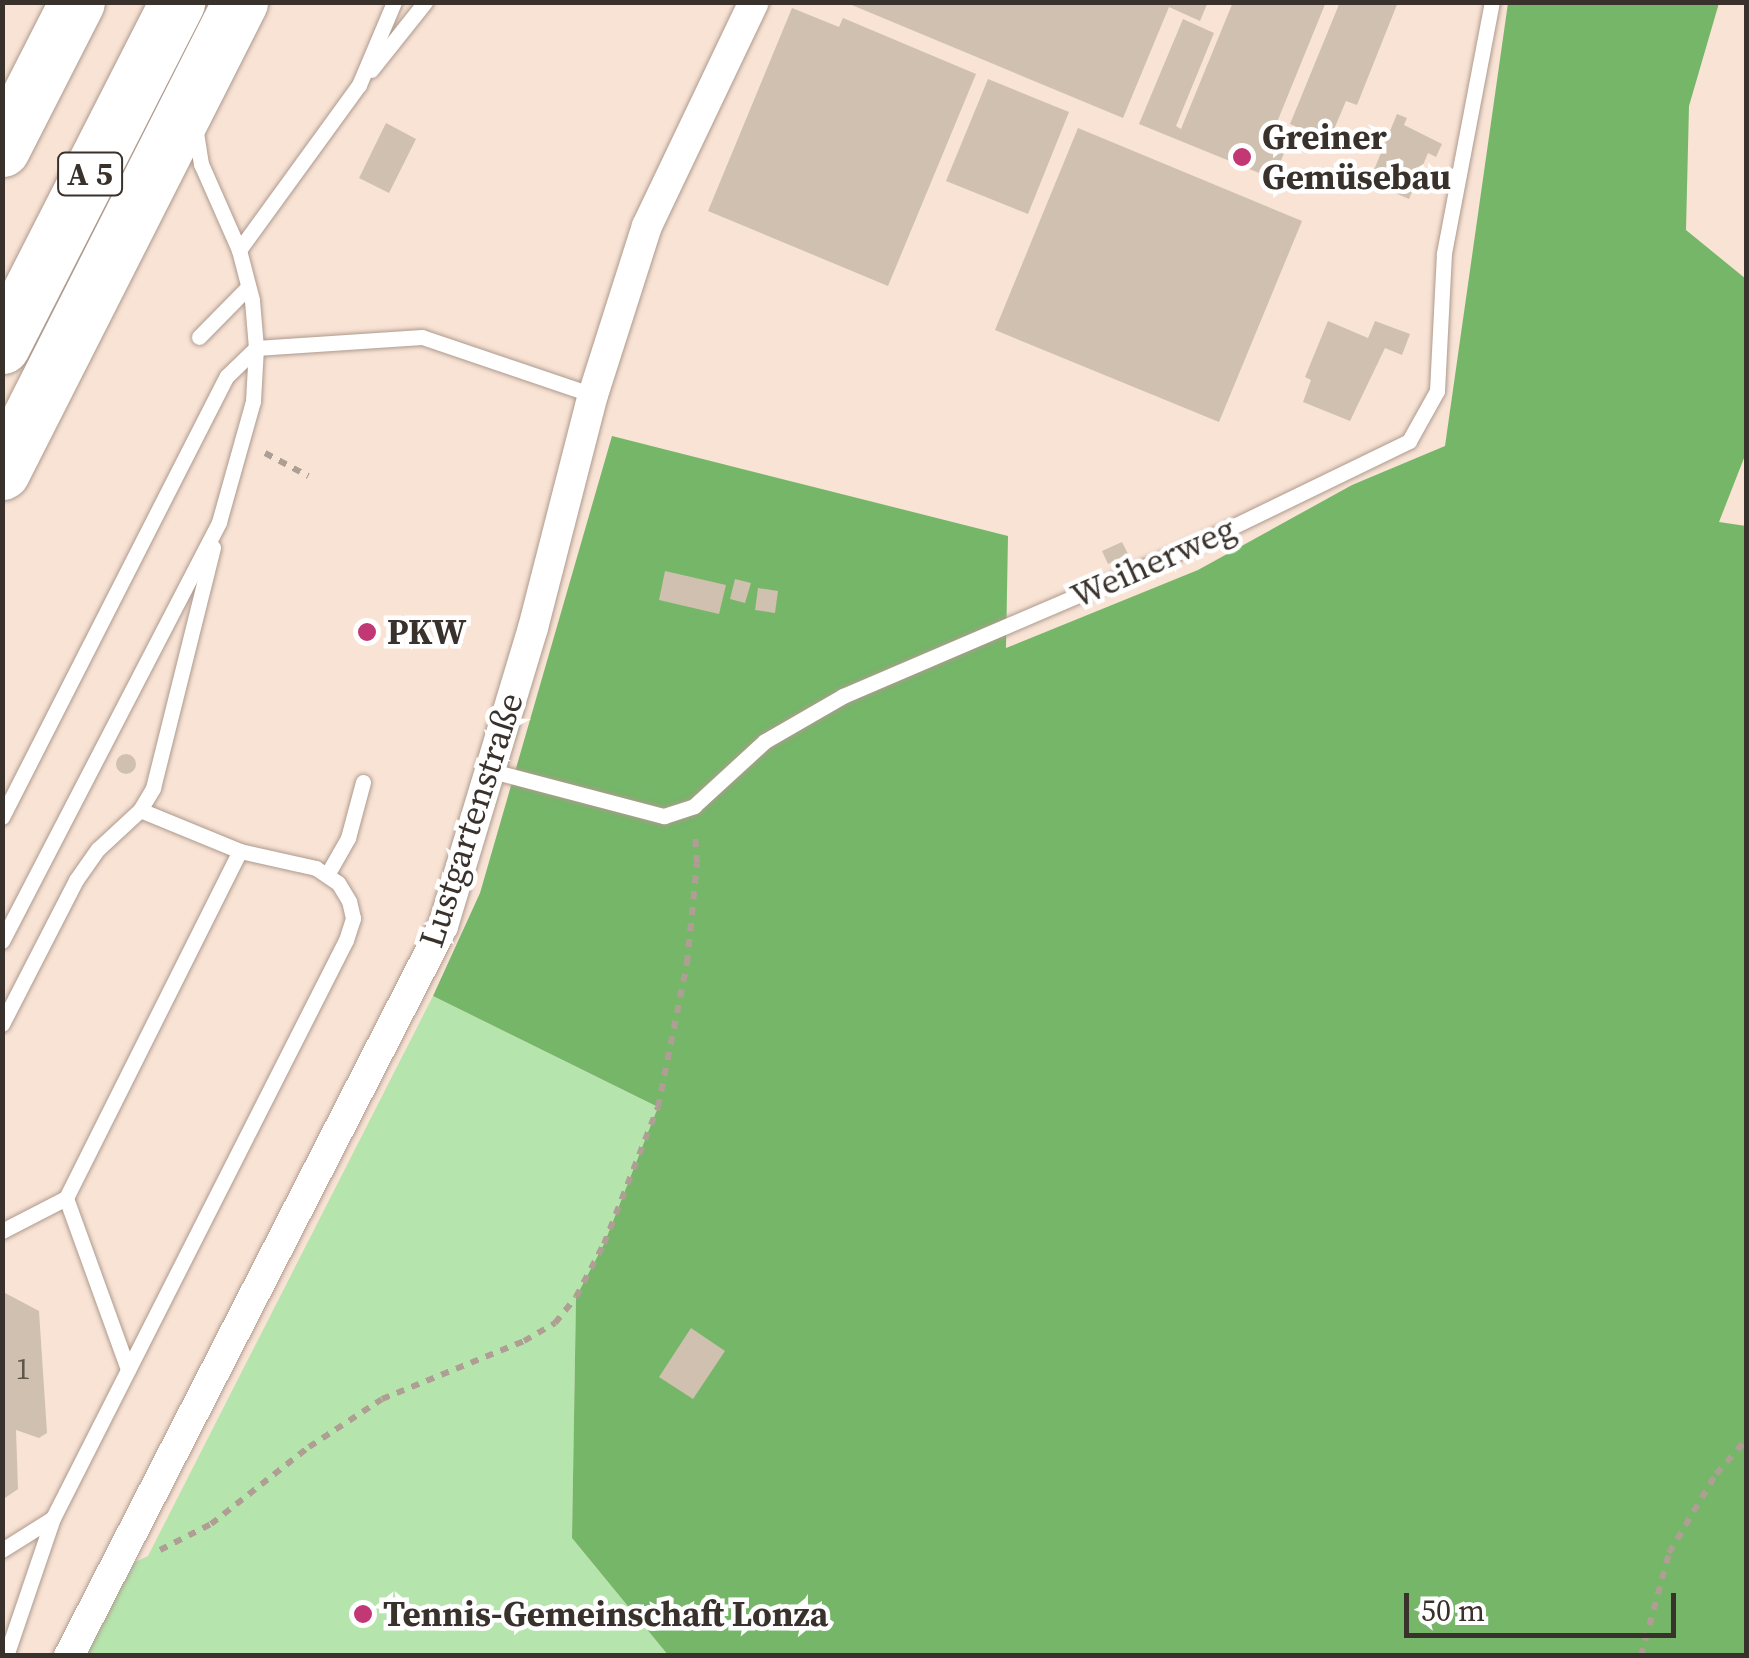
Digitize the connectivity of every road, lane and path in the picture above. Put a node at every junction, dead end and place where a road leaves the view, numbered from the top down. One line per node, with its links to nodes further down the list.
1 (77, 2): 10 (highway, A 5)
2 (177, 2): 14 (highway, A 5)
3 (240, 2): 9 (highway)
4 (394, 2): 8 (lane)
5 (425, 2): 8 (lane)
6 (754, 2): 16 (street, Lustgartenstraße)
7 (1492, 2): 23 (lane, Weiherweg)
8 (359, 85): 11 (lane)
9 (191, 100): 11 (lane); 18 (highway)
10 (2, 148)
11 (239, 250): 12 (lane)
12 (248, 287): 13 (lane); 15 (lane)
13 (199, 337)
14 (2, 346)
15 (256, 348): 16 (lane); 17 (lane); 25 (lane)
16 (592, 394): 21 (street, Lustgartenstraße)
17 (243, 442): 19 (path); 20 (lane)
18 (2, 472)
19 (308, 476)
20 (219, 522): 24 (lane); 28 (lane)
21 (492, 771): 23 (lane); 36 (street, Lustgartenstraße)
22 (363, 782): 27 (lane)
23 (694, 806): 36 (path)
24 (140, 810): 26 (lane); 29 (lane)
25 (2, 817)
26 (240, 851): 27 (lane); 30 (lane)
27 (328, 874): 32 (lane)
28 (2, 940)
29 (2, 1024)
30 (66, 1198): 31 (lane); 32 (lane)
31 (2, 1230)
32 (128, 1369): 34 (lane)
33 (1746, 1440): 39 (path)
34 (53, 1518): 35 (lane); 37 (lane)
35 (2, 1550)
36 (112, 1573): 38 (street, Lustgartenstraße)
37 (6, 1656)
38 (69, 1656)
39 (1641, 1656)

